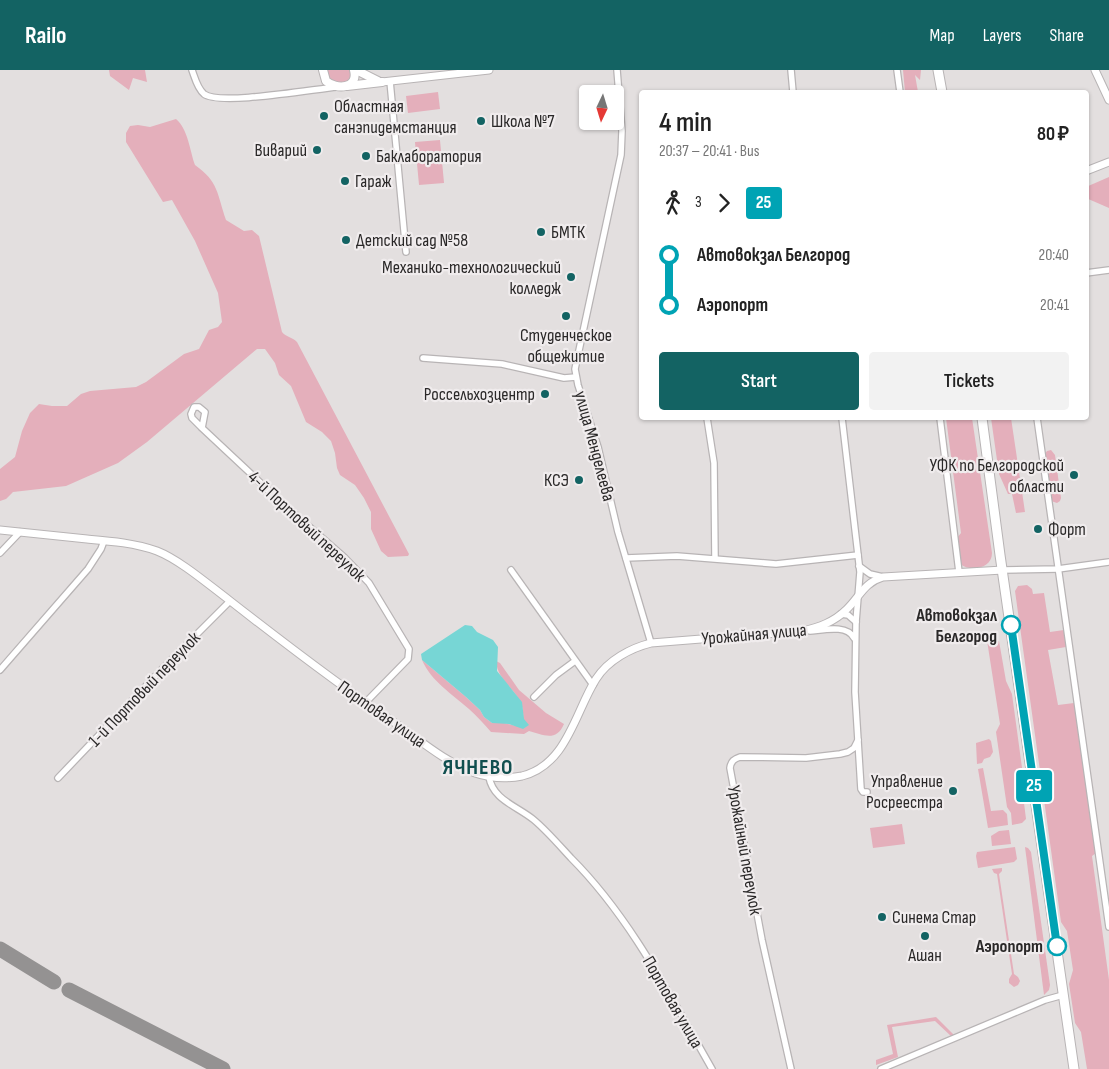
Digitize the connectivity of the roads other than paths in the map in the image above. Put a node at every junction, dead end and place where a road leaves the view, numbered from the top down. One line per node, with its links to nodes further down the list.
1 (192, 70): 14 (street)
2 (355, 70): 11 (main road); 12 (main road)
3 (489, 70): 11 (street)
4 (618, 70): 26 (street, улица Менделеева)
5 (791, 70): 15 (street)
6 (897, 70): 16 (street)
7 (934, 70): 17 (main road)
8 (938, 70): 18 (main road)
9 (1095, 70): 19 (street)
10 (323, 72): 13 (main road); 14 (street)
11 (386, 82): 12 (main road); 22 (street)
12 (346, 86): 13 (main road)
13 (337, 87): 14 (street)
14 (312, 90)
15 (793, 90)
16 (900, 90)
17 (937, 90)
18 (942, 90)
19 (1109, 100)
20 (1109, 162): 21 (street)
21 (1089, 170)
22 (406, 252)
23 (1109, 270): 24 (street)
24 (1089, 273)
25 (423, 358): 26 (street)
26 (576, 377): 38 (street, улица Менделеева)
27 (707, 420): 39 (street)
28 (842, 420): 37 (street)
29 (940, 420): 45 (street)
30 (982, 420): 43 (main road)
31 (1037, 420): 44 (street)
32 (202, 428): 59 (street, 4-й Портовый переулок)
33 (0, 530): 34 (street, Портовая улица)
34 (20, 532): 35 (street, Портовая улица); 36 (street)
35 (104, 541): 49 (street, Портовая улица); 56 (street)
36 (0, 552)
37 (858, 555): 39 (street); 41 (street)
38 (626, 558): 39 (street); 54 (street, улица Менделеева)
39 (715, 558)
40 (1109, 562): 44 (street)
41 (859, 569): 46 (street); 47 (street); 48 (street)
42 (511, 570): 55 (street)
43 (1003, 570): 44 (street); 45 (street, Урожайная улица); 66 (main road)
44 (1058, 570): 64 (street)
45 (960, 572): 46 (street, Урожайная улица)
46 (883, 576): 47 (street, Урожайная улица)
47 (870, 582): 48 (street, Урожайная улица)
48 (857, 598): 50 (street, Урожайная улица); 51 (street)
49 (230, 601): 59 (street, Портовая улица); 62 (street, 1-й Портовый переулок)
50 (841, 614): 51 (street); 52 (street, Урожайная улица)
51 (856, 622): 53 (street)
52 (804, 631): 53 (street); 54 (street, Урожайная улица)
53 (855, 640): 60 (street)
54 (651, 642): 57 (street, Урожайная улица)
55 (575, 661): 57 (street); 58 (street)
56 (0, 670)
57 (593, 685): 61 (street, Урожайная улица)
58 (534, 697)
59 (365, 703): 61 (street, Портовая улица)
60 (858, 740): 63 (street); 68 (street, Урожайный переулок)
61 (488, 777): 67 (street, Портовая улица)
62 (58, 778)
63 (867, 792)
64 (1108, 913): 65 (street)
65 (1109, 927)
66 (1063, 995): 69 (street); 70 (main road)
67 (712, 1069)
68 (791, 1069)
69 (881, 1069)
70 (1074, 1069)

